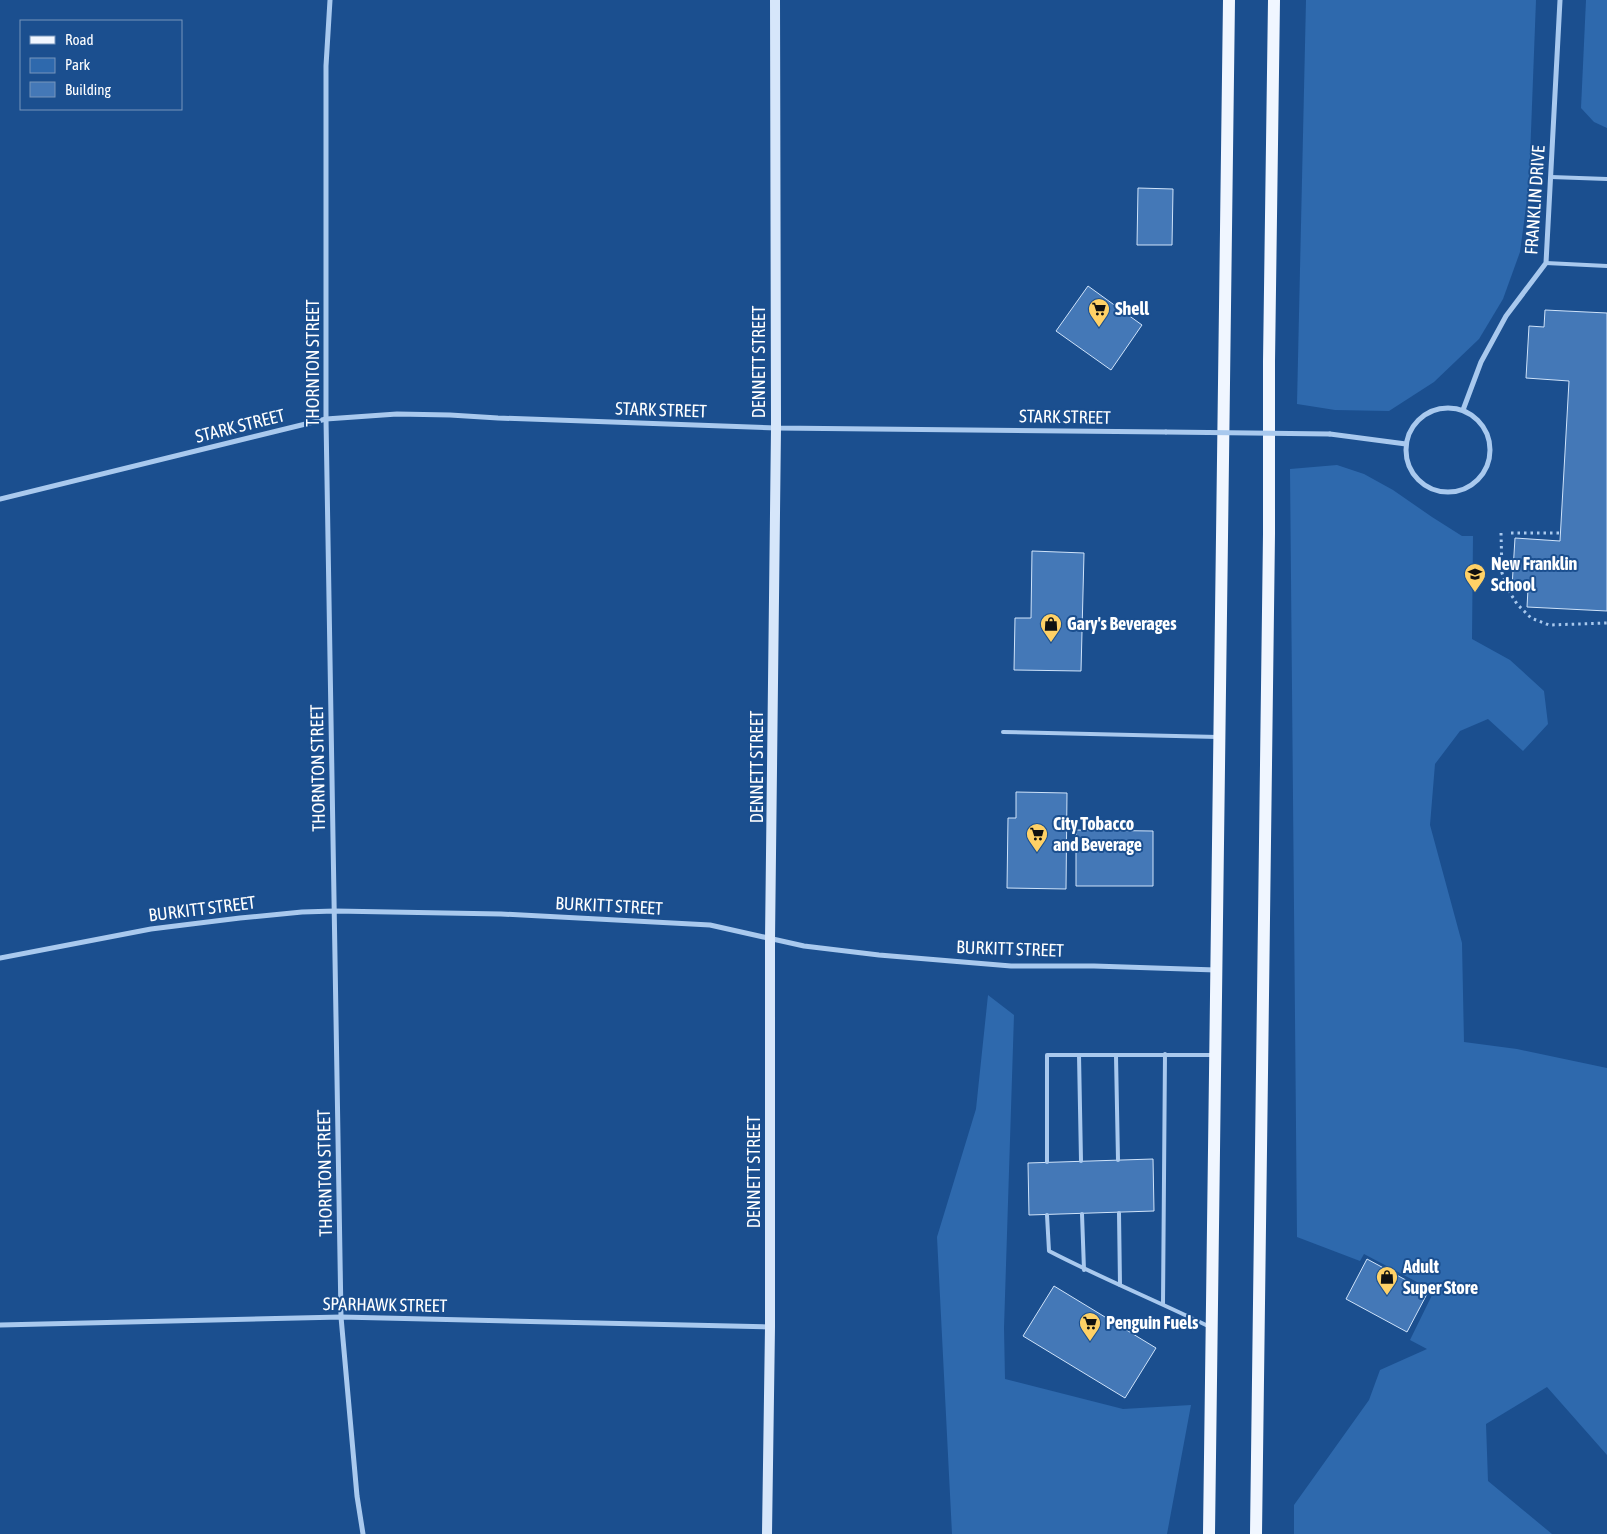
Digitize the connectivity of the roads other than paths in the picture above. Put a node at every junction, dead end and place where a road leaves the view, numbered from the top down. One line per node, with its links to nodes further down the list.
1 (330, 0): 11 (street, THORNTON STREET)
2 (775, 0): 12 (street, DENNETT STREET)
3 (1229, 0): 16 (main road)
4 (1274, 0): 41 (main road)
5 (1560, 0): 6 (street, FRANKLIN DRIVE)
6 (1551, 176): 7 (lane); 8 (street, FRANKLIN DRIVE)
7 (1607, 179)
8 (1546, 263): 9 (lane); 10 (street, FRANKLIN DRIVE)
9 (1607, 266)
10 (1463, 410): 13 (street); 13 (street)
11 (326, 419): 12 (street, STARK STREET); 14 (street, STARK STREET); 17 (street, THORNTON STREET)
12 (776, 428): 13 (street, STARK STREET, bridge); 18 (street, DENNETT STREET)
13 (1406, 444)
14 (0, 499)
15 (1003, 732): 16 (lane)
16 (1220, 737): 20 (main road)
17 (335, 911): 18 (street, BURKITT STREET); 19 (street, BURKITT STREET); 34 (street, THORNTON STREET)
18 (770, 939): 20 (street, BURKITT STREET); 36 (street, DENNETT STREET)
19 (0, 958)
20 (1216, 970): 23 (main road)
21 (1165, 1054): 23 (lane); 24 (lane); 33 (lane)
22 (1079, 1055): 24 (lane); 26 (lane); 27 (lane)
23 (1214, 1055): 37 (main road)
24 (1116, 1056): 25 (lane)
25 (1118, 1160)
26 (1081, 1161)
27 (1047, 1162)
28 (1119, 1213): 32 (lane)
29 (1082, 1214): 31 (lane)
30 (1048, 1215): 31 (lane)
31 (1084, 1270): 32 (lane)
32 (1120, 1285): 33 (lane)
33 (1163, 1304): 37 (lane)
34 (341, 1317): 35 (street, SPARHAWK STREET); 36 (street, SPARHAWK STREET); 38 (street, THORNTON STREET)
35 (0, 1325)
36 (770, 1327): 39 (street, DENNETT STREET)
37 (1212, 1328): 40 (main road)
38 (363, 1534)
39 (766, 1534)
40 (1209, 1534)
41 (1256, 1534)

